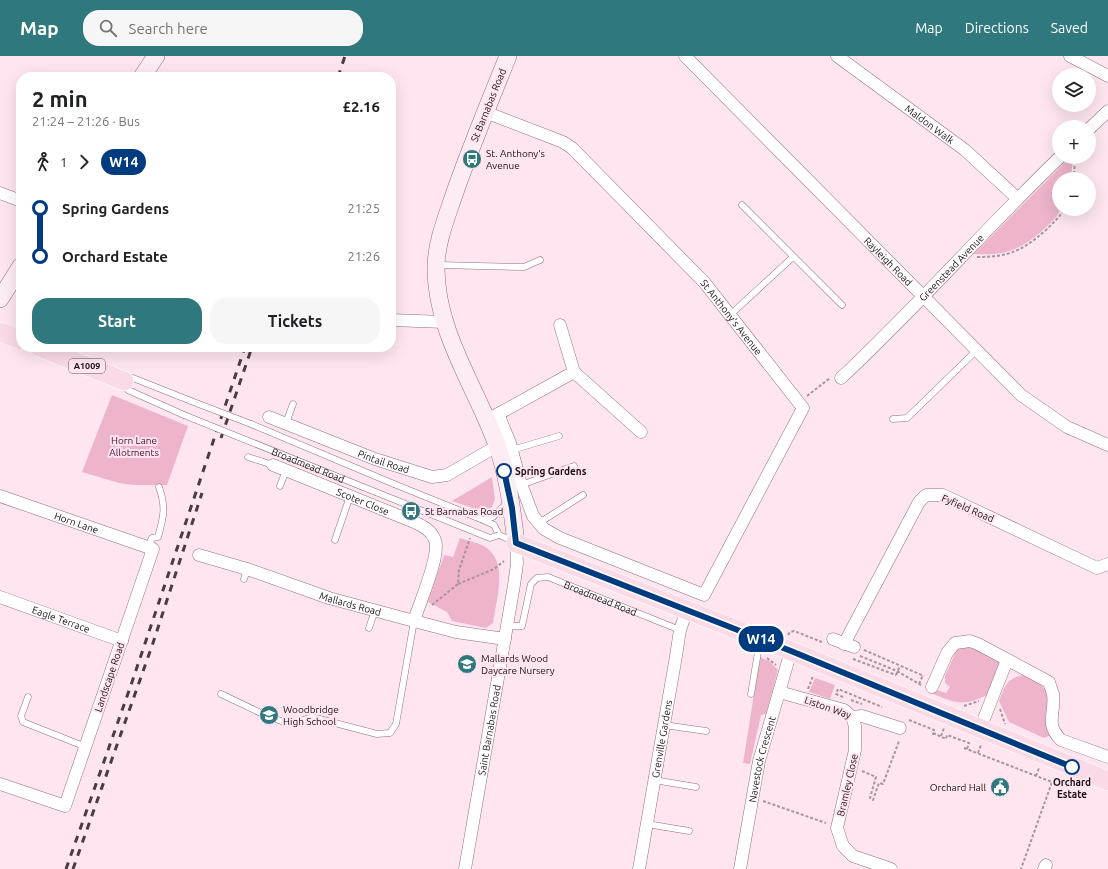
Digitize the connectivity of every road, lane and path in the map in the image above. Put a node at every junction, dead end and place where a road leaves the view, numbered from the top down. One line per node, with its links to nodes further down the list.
1 (156, 56): 6 (street)
2 (508, 56): 9 (street, St Barnabas Road)
3 (685, 56): 22 (street, Rayleigh Road)
4 (837, 56): 13 (street, Maldon Walk)
5 (1070, 56): 7 (street)
6 (145, 72)
7 (1108, 76)
8 (1108, 111): 10 (street)
9 (486, 112): 20 (street, St Barnabas Road); 25 (street, St Anthony's Avenue)
10 (1096, 122)
11 (1053, 164): 13 (street, Greenstead Avenue)
12 (0, 193): 14 (street)
13 (1017, 198): 17 (street, Greenstead Avenue)
14 (16, 199)
15 (742, 205): 18 (lane)
16 (1059, 216): 17 (path)
17 (964, 255): 22 (street, Greenstead Avenue)
18 (793, 257): 24 (lane); 25 (lane)
19 (540, 260): 20 (lane)
20 (436, 265): 27 (street, St Barnabas Road)
21 (16, 274): 23 (street)
22 (922, 297): 31 (street, Rayleigh Road); 34 (street, Greenstead Avenue)
23 (0, 298)
24 (842, 305)
25 (730, 315): 36 (street, St Anthony's Avenue)
26 (396, 320): 27 (street)
27 (445, 322): 39 (street, St Barnabas Road)
28 (560, 325): 33 (street)
29 (0, 332): 30 (main road)
30 (16, 338)
31 (976, 351): 40 (lane); 44 (street, Rayleigh Road)
32 (52, 352): 35 (main road, Broadmead Road / A1009)
33 (574, 372): 39 (street); 42 (street)
34 (841, 378): 36 (path)
35 (124, 381): 57 (lane, Broadmead Road / A1009, bridge); 59 (lane, Broadmead Road / A1009, bridge)
36 (799, 403): 68 (street)
37 (293, 404): 41 (lane)
38 (269, 417): 41 (street, Pintail Road)
39 (493, 417): 45 (street, St Barnabas Road)
40 (893, 419)
41 (286, 423): 45 (street, Pintail Road)
42 (641, 432)
43 (559, 436): 45 (lane)
44 (1108, 445)
45 (505, 448): 50 (street); 56 (street, St Barnabas Road)
46 (248, 457): 47 (lane)
47 (273, 464): 49 (street, Scoter Close)
48 (574, 466): 50 (lane)
49 (286, 470): 51 (lane); 55 (street, Scoter Close)
50 (521, 485): 58 (street)
51 (280, 486)
52 (159, 487): 63 (lane)
53 (583, 495): 58 (lane)
54 (0, 496): 63 (street, Horn Lane)
55 (350, 496): 60 (lane); 72 (street, Scoter Close)
56 (510, 500): 57 (lane); 62 (street, St Barnabas Road)
57 (482, 520): 59 (lane, Broadmead Road / A1009)
58 (539, 524): 68 (street)
59 (499, 535): 62 (lane, Broadmead Road / A1009)
60 (334, 540)
61 (468, 542): 67 (path)
62 (516, 543): 71 (main road, Broadmead Road / A1009); 73 (street, Saint Barnabas Road)
63 (151, 548): 79 (street, Landscape Road)
64 (200, 555): 70 (street, Mallards Road)
65 (504, 562): 67 (path)
66 (1104, 568): 76 (street, Fyfield Road)
67 (458, 584): 72 (path)
68 (704, 595): 71 (street)
69 (0, 597): 79 (street, Eagle Terrace)
70 (375, 610): 72 (street, Mallards Road); 74 (lane)
71 (692, 612): 75 (street, Grenville Gardens); 78 (main road, Broadmead Road / A1009)
72 (415, 617): 77 (street, Mallards Road); 93 (lane)
73 (507, 626): 75 (lane, Broadmead Road); 77 (street, Saint Barnabas Road)
74 (369, 628)
75 (680, 630): 104 (street, Grenville Gardens)
76 (851, 630): 80 (street, Fyfield Road); 83 (path)
77 (504, 639): 127 (street, Saint Barnabas Road)
78 (760, 639): 81 (main road, Broadmead Road / A1009); 94 (lane)
79 (122, 641): 112 (street, Landscape Road)
80 (844, 643)
81 (791, 651): 92 (street, Navestock Crescent); 110 (main road, Broadmead Road / A1009)
82 (1007, 660): 88 (street); 110 (street); 114 (street)
83 (900, 666): 86 (path); 87 (path)
84 (879, 669): 86 (path)
85 (814, 675): 97 (path)
86 (896, 675): 89 (path)
87 (923, 675): 88 (path); 90 (path)
88 (937, 676): 91 (street)
89 (894, 680)
90 (919, 684)
91 (932, 687)
92 (779, 692): 97 (street, Liston Way); 122 (street, Navestock Crescent)
93 (221, 694)
94 (751, 694)
95 (28, 696): 112 (lane)
96 (843, 697): 101 (path)
97 (805, 699): 103 (street, Liston Way)
98 (850, 700): 100 (path)
99 (884, 703): 101 (path)
100 (865, 706)
101 (882, 707): 102 (path)
102 (881, 712)
103 (852, 717): 105 (street, Liston Way); 115 (street, Bramley Close)
104 (664, 724): 107 (lane); 118 (street, Grenville Gardens)
105 (900, 728)
106 (944, 728): 109 (path)
107 (706, 731)
108 (933, 733): 109 (path)
109 (941, 736): 113 (path)
110 (981, 736): 113 (path); 119 (main road, Broadmead Road / A1009)
111 (899, 741): 115 (path)
112 (86, 747): 120 (street, Landscape Road)
113 (978, 753): 117 (path)
114 (1106, 757)
115 (852, 767): 124 (street, Bramley Close)
116 (1040, 767): 117 (path)
117 (1036, 776): 131 (path)
118 (654, 780): 121 (lane); 123 (street, Grenville Gardens)
119 (1108, 781)
120 (0, 784)
121 (696, 787)
122 (754, 798): 124 (path); 129 (street, Navestock Crescent)
123 (647, 824): 125 (lane); 128 (street, Grenville Gardens)
124 (837, 827): 126 (street, Bramley Close)
125 (689, 831)
126 (865, 865): 130 (street, Bramley Close)
127 (466, 869)
128 (639, 869)
129 (740, 869)
130 (891, 869)
131 (1021, 869)

